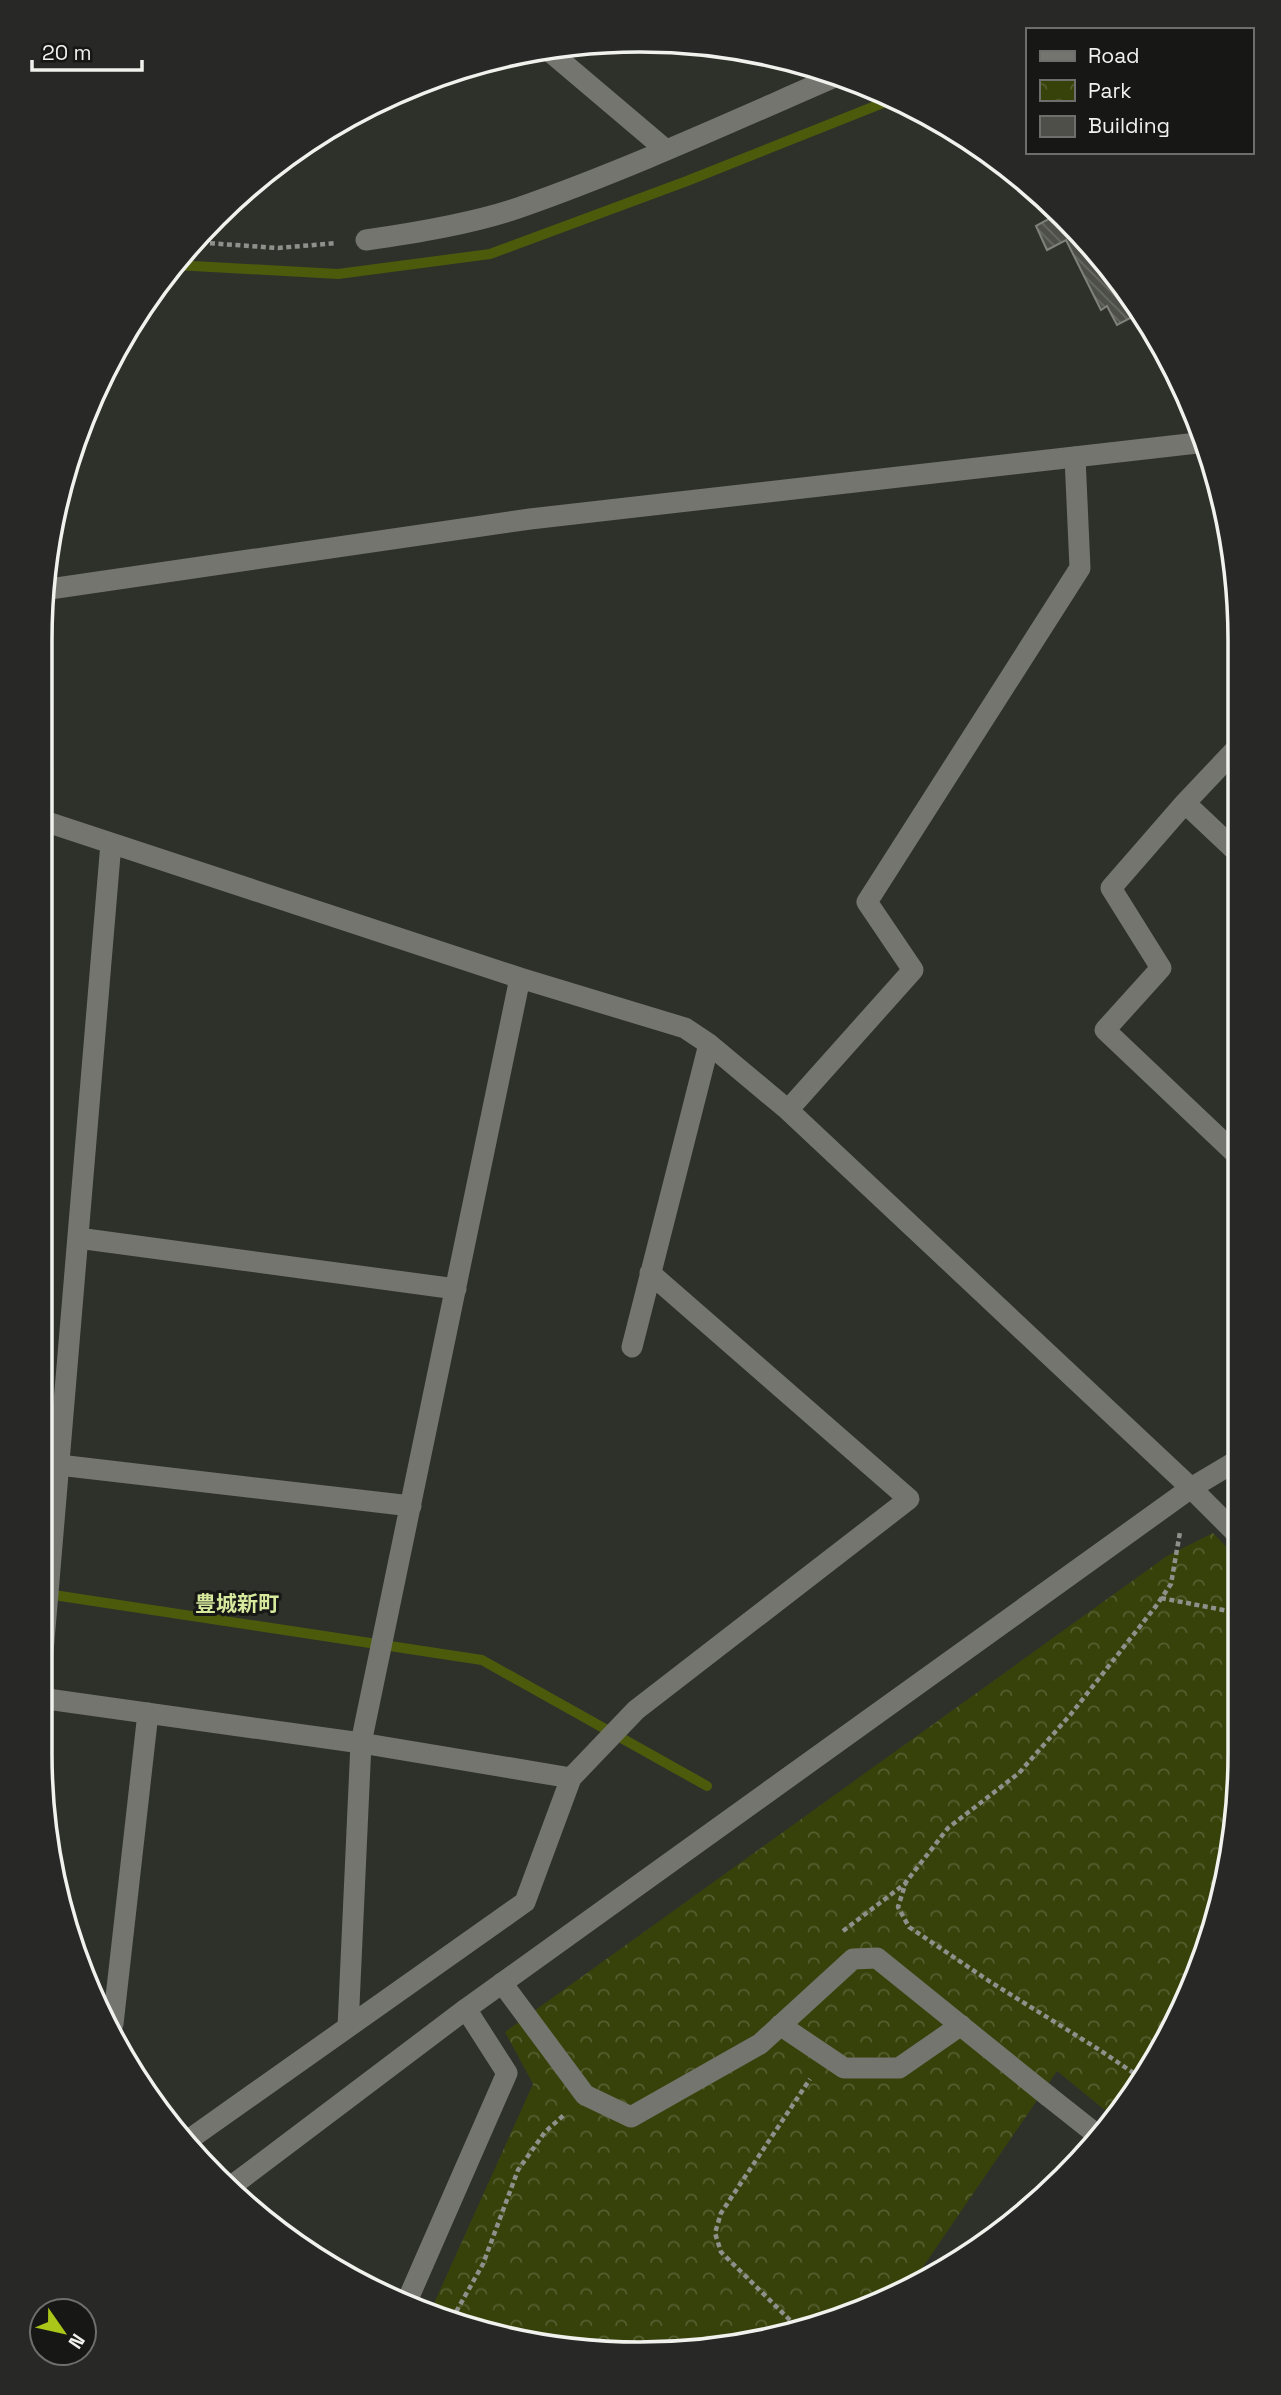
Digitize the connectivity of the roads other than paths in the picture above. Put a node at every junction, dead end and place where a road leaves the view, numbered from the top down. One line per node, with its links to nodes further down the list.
1 (558, 59): 3 (street)
2 (823, 82): 3 (street)
3 (666, 150): 4 (street)
4 (366, 240)
5 (1194, 443): 6 (street)
6 (1075, 457): 7 (street); 15 (street)
7 (55, 588)
8 (1228, 758): 9 (street)
9 (1185, 803): 12 (street); 16 (street)
10 (52, 824): 11 (street)
11 (111, 843): 13 (street); 17 (street)
12 (1228, 844)
13 (520, 978): 14 (street); 19 (street)
14 (709, 1044): 15 (street); 18 (street)
15 (788, 1110): 23 (street)
16 (1228, 1147)
17 (78, 1238): 19 (street); 21 (street)
18 (650, 1273): 20 (street); 30 (street)
19 (456, 1289): 24 (street)
20 (632, 1347)
21 (59, 1465): 24 (street); 26 (street)
22 (1228, 1466): 23 (street)
23 (1191, 1488): 25 (street); 31 (street)
24 (411, 1506): 29 (street)
25 (1228, 1525)
26 (52, 1547)
27 (52, 1700): 28 (street)
28 (148, 1713): 29 (street); 33 (street)
29 (361, 1743): 30 (street); 36 (street)
30 (571, 1777): 36 (street)
31 (502, 1983): 32 (street); 34 (street)
32 (466, 2009): 39 (street); 40 (street)
33 (114, 2017)
34 (780, 2025): 35 (street); 35 (street)
35 (961, 2025): 37 (street)
36 (348, 2028): 38 (street)
37 (1092, 2131)
38 (194, 2136)
39 (237, 2182)
40 (410, 2296)

